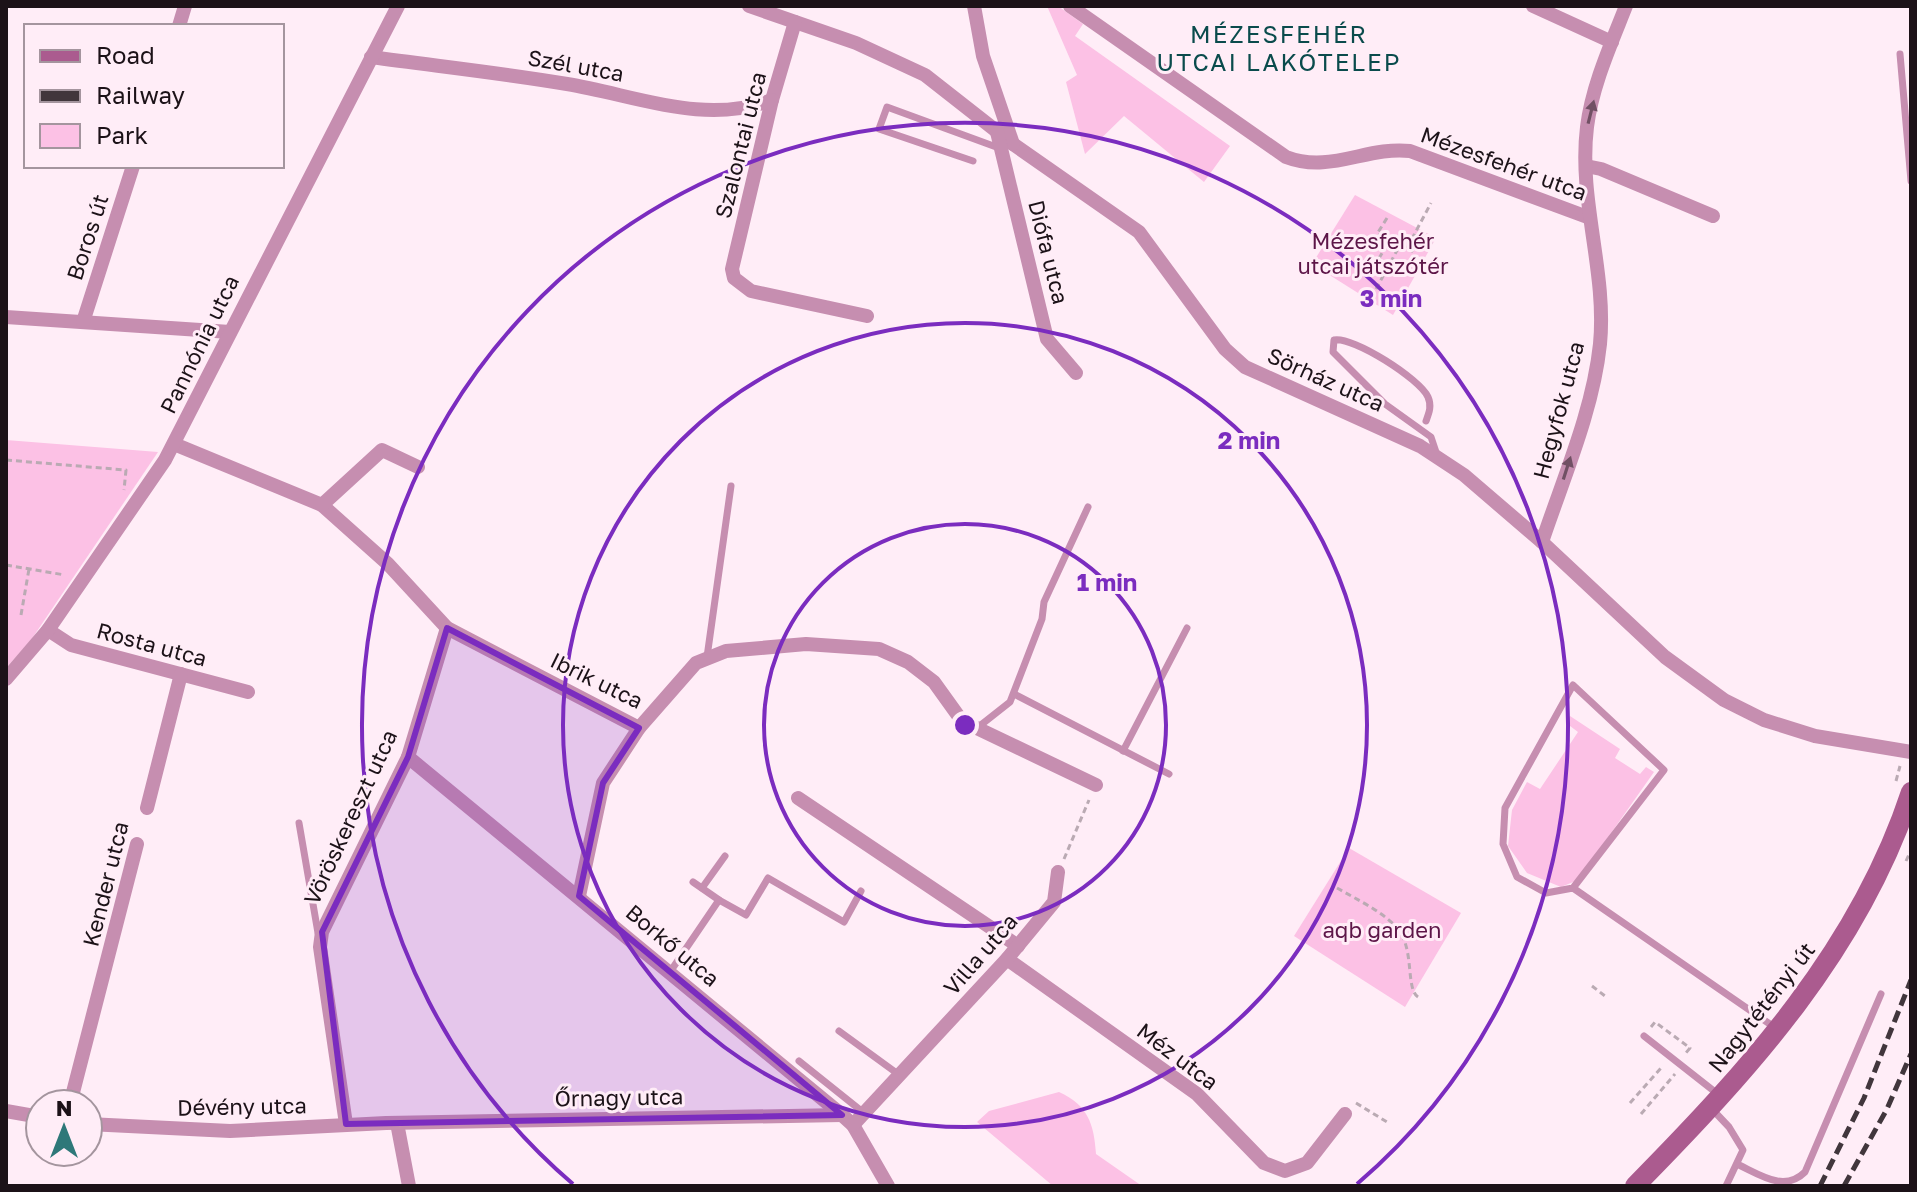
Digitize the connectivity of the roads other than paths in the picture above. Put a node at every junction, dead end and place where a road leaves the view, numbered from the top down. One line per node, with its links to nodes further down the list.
1 (398, 6): 10 (street, Pannónia utca)
2 (749, 6): 7 (street, Sörház utca)
3 (974, 6): 12 (street, Diófa utca)
4 (1070, 6): 18 (street, Mézesfehér utca)
5 (1533, 6): 8 (street)
6 (1626, 6): 8 (street, Hegyfok utca)
7 (795, 22): 11 (street, Szalontai utca); 12 (street, Sörház utca)
8 (1612, 42): 14 (street, Hegyfok utca, one-way to 8)
9 (1900, 54): 16 (lane)
10 (371, 57): 11 (street, Szél utca); 22 (street, Pannónia utca)
11 (772, 100): 19 (street, Szalontai utca)
12 (1007, 147): 13 (lane); 23 (street, Diófa utca); 26 (street, Sörház utca)
13 (973, 161)
14 (1586, 166): 17 (street); 18 (street, Hegyfok utca)
15 (132, 168): 21 (street, Boros út)
16 (1911, 181)
17 (1713, 216)
18 (1590, 218): 31 (street, Hegyfok utca, one-way to 18)
19 (867, 316)
20 (6, 317): 21 (street)
21 (83, 322): 22 (street)
22 (230, 332): 25 (street, Pannónia utca)
23 (1076, 373)
24 (1426, 421): 26 (lane)
25 (174, 444): 29 (street, Ibrik utca); 34 (street, Pannónia utca)
26 (1437, 457): 31 (street, Sörház utca)
27 (418, 467): 29 (street)
28 (731, 486): 35 (lane)
29 (322, 505): 32 (street, Ibrik utca)
30 (1088, 507): 39 (lane)
31 (1542, 542): 43 (street, Sörház utca)
32 (447, 628): 40 (street, Ibrik utca); 44 (street, Vöröskereszt utca)
33 (1187, 628): 42 (lane)
34 (48, 630): 36 (street, Rosta utca); 37 (street, Pannónia utca)
35 (707, 657): 40 (street, Ibrik utca); 41 (street)
36 (181, 674): 38 (street, Rosta utca); 49 (street, Kender utca)
37 (6, 679)
38 (248, 692)
39 (1014, 694): 41 (lane); 42 (lane)
40 (639, 728): 58 (street)
41 (977, 728): 46 (street)
42 (1123, 751): 45 (lane)
43 (1908, 751)
44 (408, 757): 58 (street, Borkő utca); 61 (street, Vöröskereszt utca)
45 (1169, 774)
46 (1096, 785)
47 (1902, 791): 65 (main road, Nagytétényi út)
48 (798, 798): 60 (street)
49 (147, 808)
50 (299, 823): 61 (lane)
51 (137, 844): 70 (street, Kender utca)
52 (725, 856): 55 (lane)
53 (1058, 872): 60 (street, Villa utca)
54 (693, 882): 55 (lane)
55 (702, 888): 59 (lane)
56 (1573, 888): 56 (lane); 65 (lane)
57 (861, 891): 59 (lane)
58 (579, 896): 63 (street, Borkő utca)
59 (719, 900): 63 (lane)
60 (1018, 946): 62 (street, Villa utca)
61 (320, 947): 76 (street, Vöröskereszt utca)
62 (1007, 959): 69 (street, Villa utca); 73 (street, Méz utca)
63 (670, 972): 74 (street, Borkő utca)
64 (1881, 994): 79 (lane)
65 (1779, 1030): 71 (main road, Nagytétényi út)
66 (839, 1031): 69 (lane)
67 (1644, 1036): 71 (lane)
68 (799, 1061): 72 (lane)
69 (898, 1074): 72 (street, Villa utca)
70 (74, 1088)
71 (1716, 1102): 78 (lane); 82 (main road, Nagytétényi út)
72 (864, 1113): 74 (street, Villa utca)
73 (1345, 1114)
74 (848, 1120): 75 (street, Őrnagy utca); 81 (street, Borkő utca)
75 (397, 1123): 76 (street, Dévény utca); 80 (street)
76 (346, 1124): 77 (street, Dévény utca)
77 (104, 1125)
78 (1739, 1165): 79 (lane); 83 (lane)
79 (1795, 1184)
80 (409, 1186)
81 (888, 1186)
82 (1635, 1186)
83 (1726, 1186)

